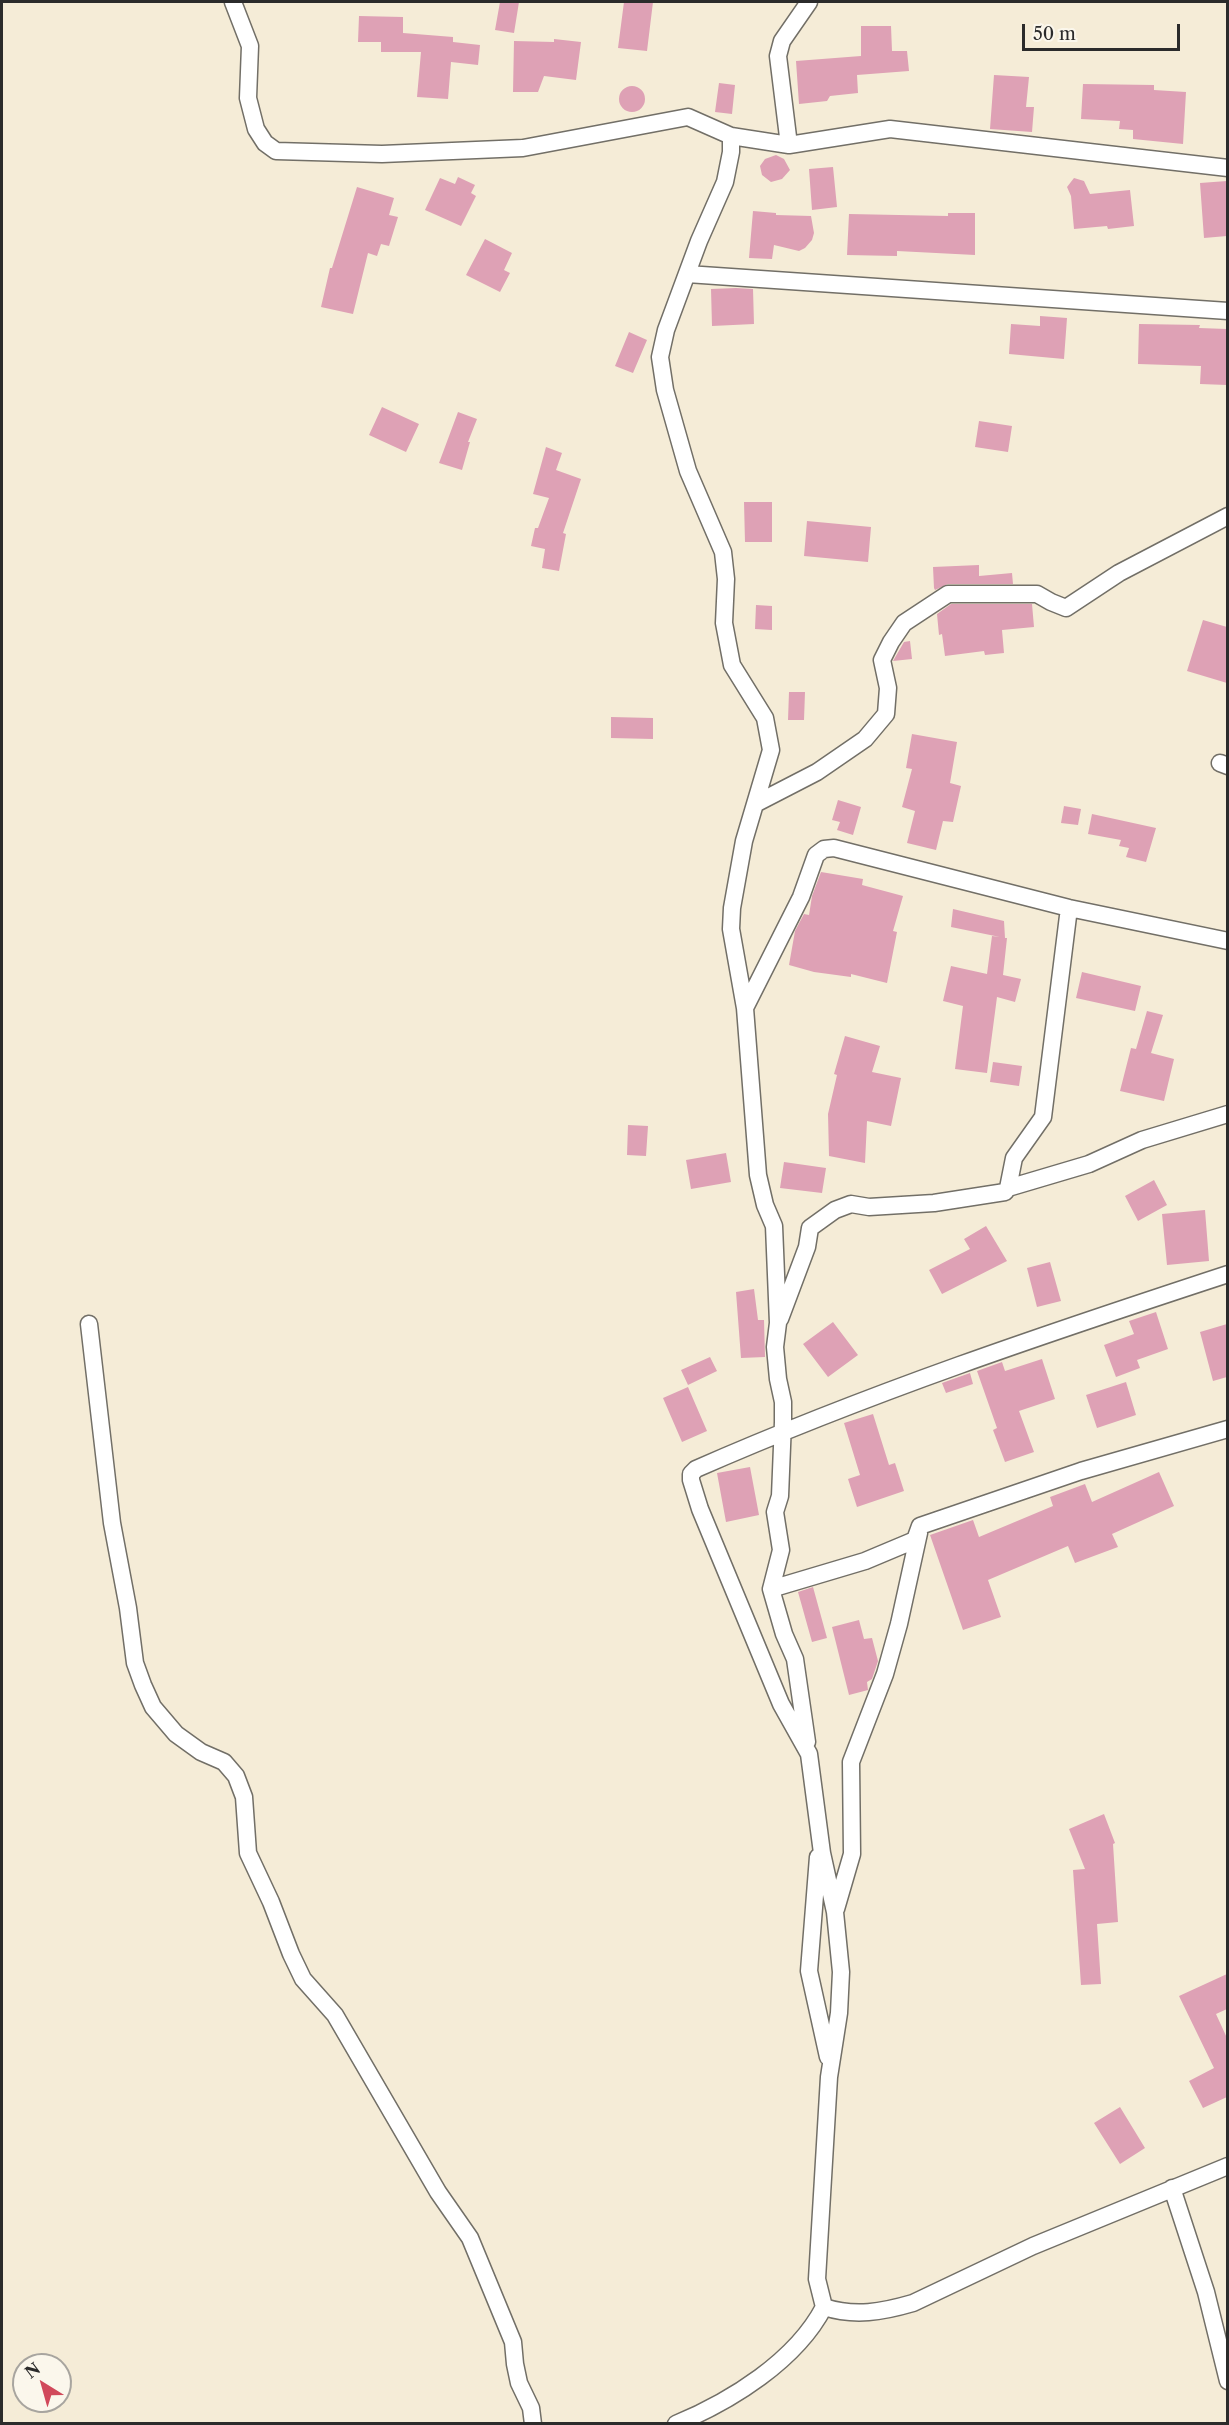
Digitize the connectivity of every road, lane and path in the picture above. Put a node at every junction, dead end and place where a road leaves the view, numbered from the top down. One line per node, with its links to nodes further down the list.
1 (233, 2): 3 (street)
2 (809, 2): 4 (street)
3 (731, 136): 4 (street); 6 (street)
4 (789, 145): 5 (street)
5 (1227, 168)
6 (687, 274): 7 (street); 9 (street)
7 (1227, 311)
8 (1227, 516): 9 (street)
9 (755, 804): 12 (street)
10 (1069, 908): 11 (street); 12 (street); 14 (street)
11 (1227, 940)
12 (745, 1008): 16 (street)
13 (1227, 1114): 14 (street)
14 (1008, 1188): 16 (street)
15 (1227, 1274): 19 (street)
16 (778, 1323): 19 (street)
17 (89, 1324): 30 (street)
18 (1227, 1429): 20 (street)
19 (783, 1432): 21 (street); 22 (street)
20 (920, 1526): 21 (street); 24 (street)
21 (771, 1589): 22 (street)
22 (809, 1754): 23 (street)
23 (819, 1838): 24 (street); 25 (street)
24 (836, 1912): 25 (street)
25 (830, 2067): 28 (street)
26 (1227, 2166): 27 (street)
27 (1172, 2188): 28 (street); 29 (street)
28 (824, 2307): 31 (street)
29 (1227, 2381)
30 (532, 2424)
31 (676, 2424)

